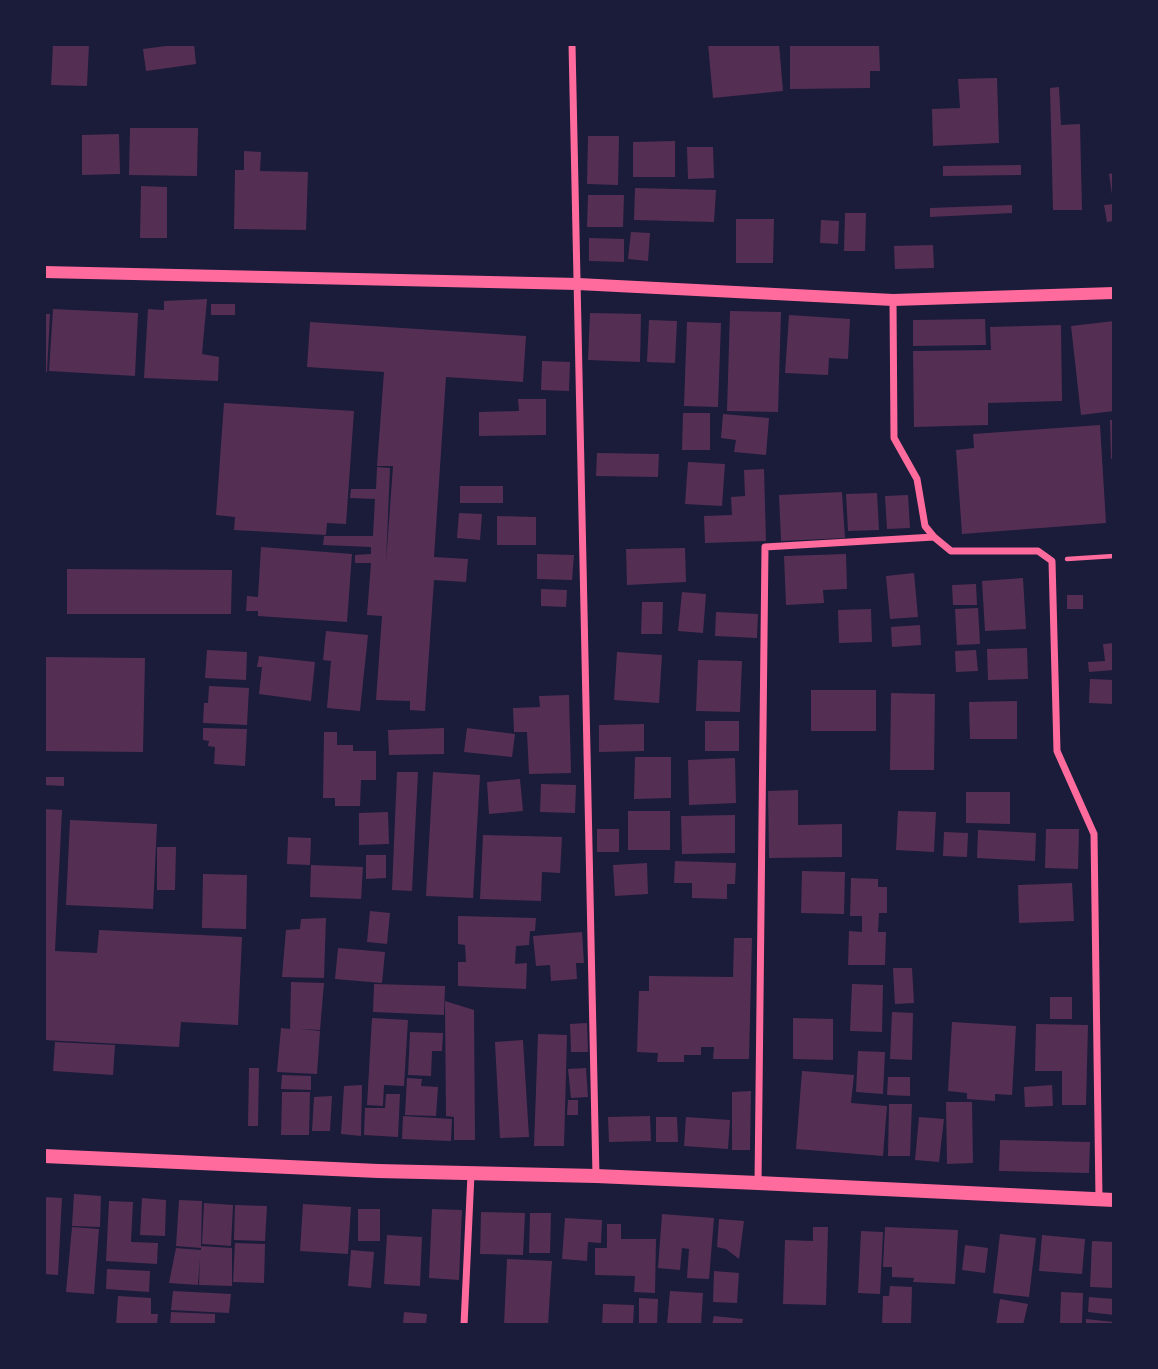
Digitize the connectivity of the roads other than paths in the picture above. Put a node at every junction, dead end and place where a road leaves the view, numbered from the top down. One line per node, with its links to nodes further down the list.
1 (572, 44): 3 (street)
2 (44, 272): 3 (street)
3 (578, 284): 5 (street); 9 (street)
4 (1114, 293): 5 (street)
5 (893, 300): 6 (street)
6 (934, 537): 10 (street); 11 (street)
7 (44, 1156): 8 (main road)
8 (471, 1174): 9 (main road); 12 (street)
9 (596, 1176): 10 (main road)
10 (758, 1183): 11 (main road)
11 (1107, 1200)
12 (464, 1325)

